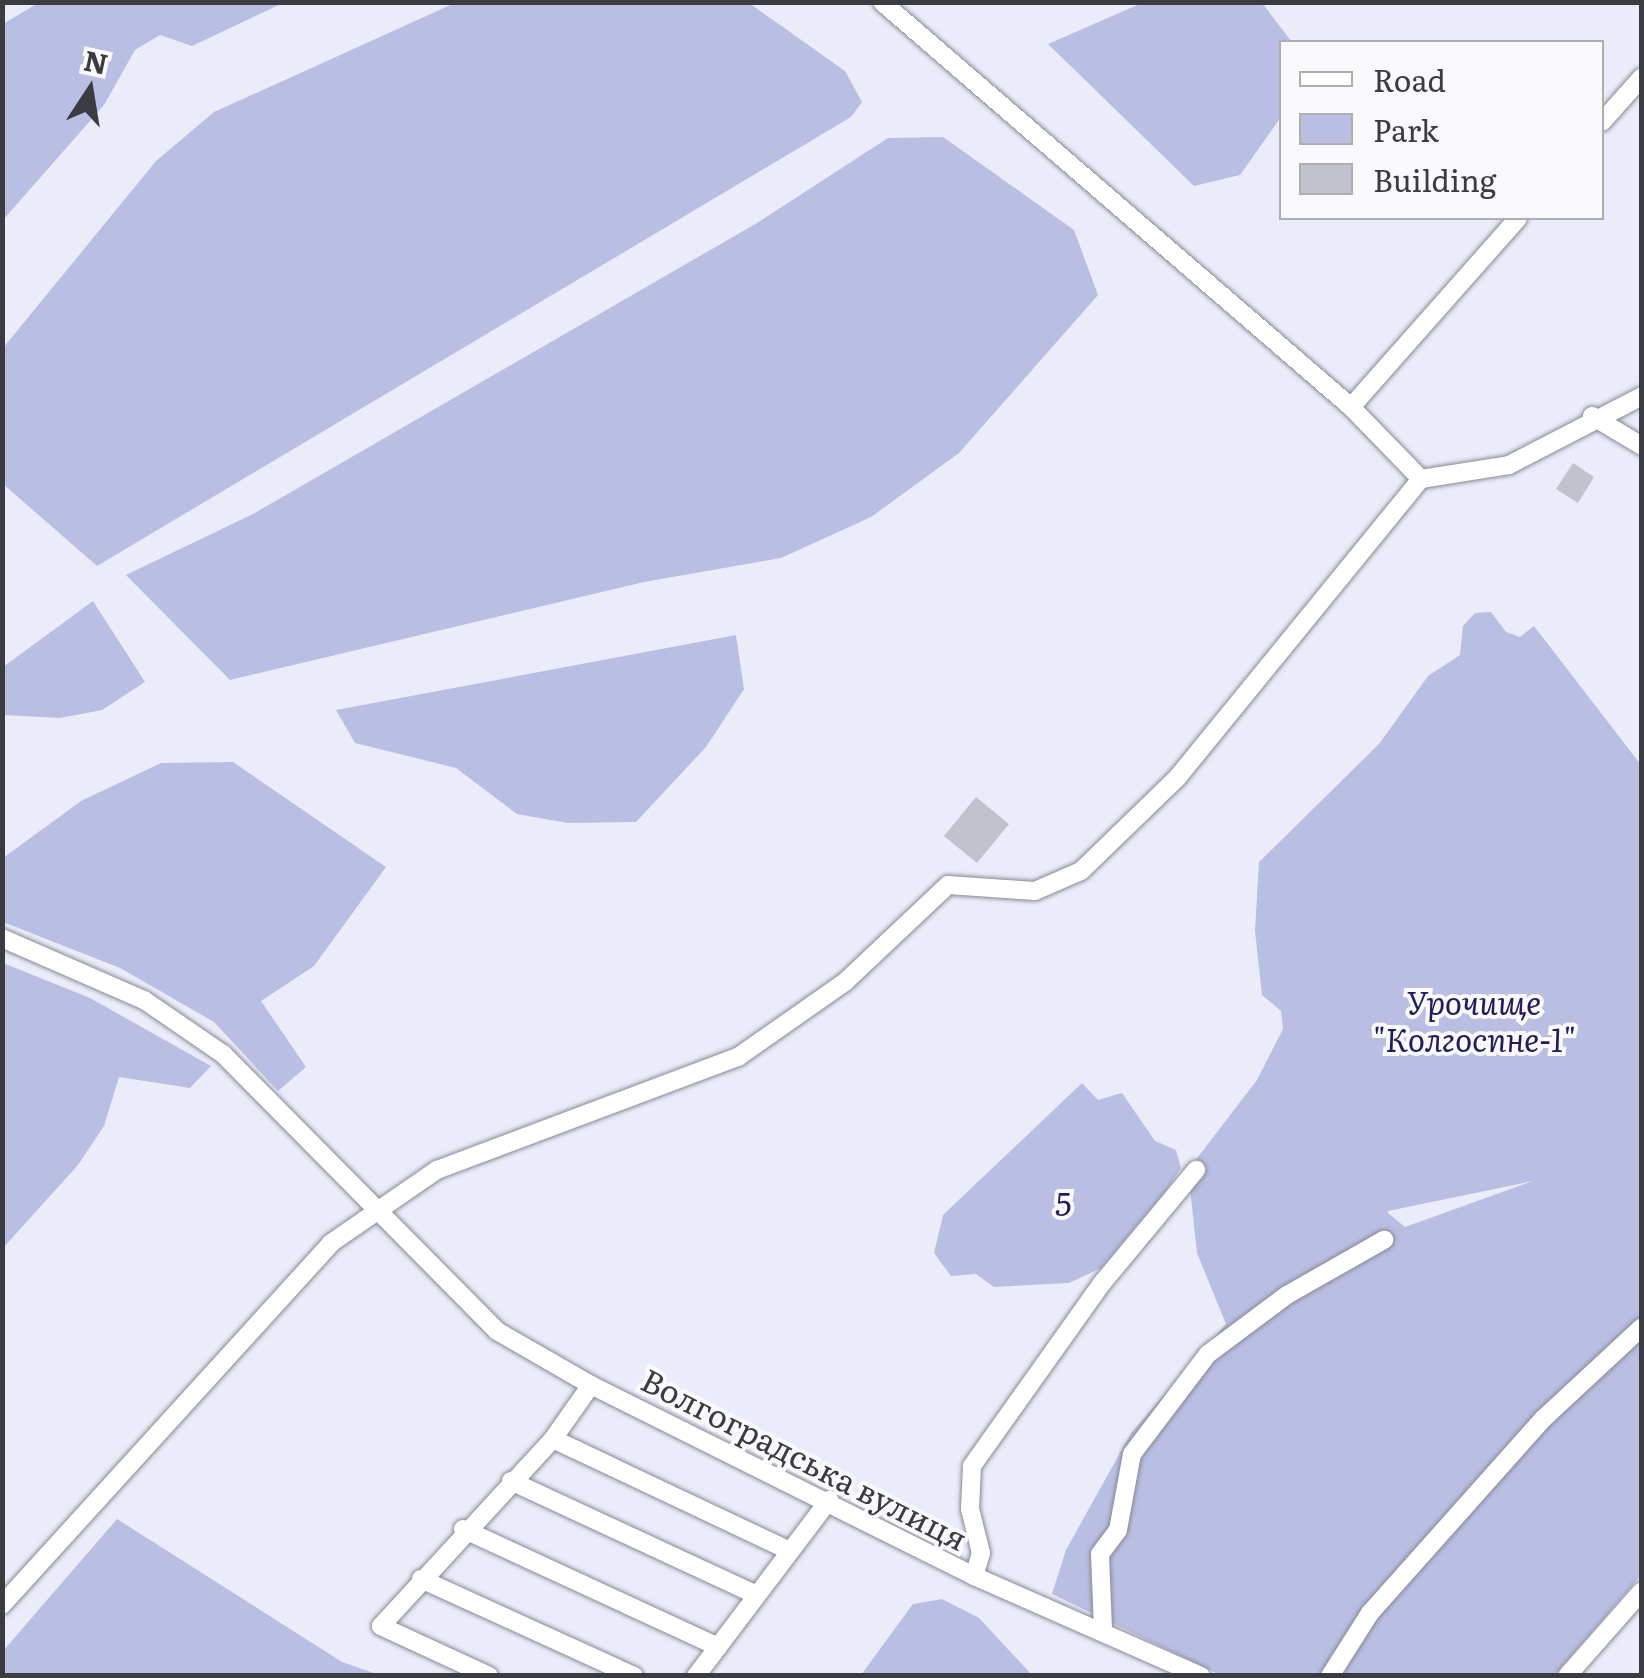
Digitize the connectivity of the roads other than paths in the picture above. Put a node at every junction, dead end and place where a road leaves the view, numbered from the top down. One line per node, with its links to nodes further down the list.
1 (882, 2): 6 (street)
2 (1642, 77): 3 (street)
3 (1604, 120)
4 (1516, 220): 6 (street)
5 (1642, 396): 7 (street)
6 (1351, 406): 9 (street)
7 (1592, 416): 8 (street); 9 (street)
8 (1642, 446)
9 (1421, 478): 12 (street)
10 (2, 938): 12 (street, Волгоградська вулиця)
11 (1196, 1170): 21 (street)
12 (378, 1211): 15 (street, Волгоградська вулиця); 25 (street)
13 (1384, 1240): 26 (street)
14 (1642, 1327): 32 (street)
15 (591, 1385): 16 (street); 18 (street, Волгоградська вулиця)
16 (553, 1439): 17 (street); 20 (street)
17 (511, 1482): 19 (street); 24 (street)
18 (829, 1500): 20 (street); 21 (street, Волгоградська вулиця)
19 (463, 1530): 22 (street); 27 (street)
20 (788, 1550): 24 (street)
21 (974, 1576): 26 (street, Волгоградська вулиця)
22 (421, 1579): 28 (street); 29 (street)
23 (1642, 1591): 33 (street)
24 (752, 1593): 27 (street)
25 (2, 1605)
26 (1103, 1629): 31 (street, Волгоградська вулиця)
27 (718, 1647): 30 (street)
28 (490, 1676)
29 (634, 1676)
30 (696, 1676)
31 (1201, 1676)
32 (1330, 1676)
33 (1568, 1676)

